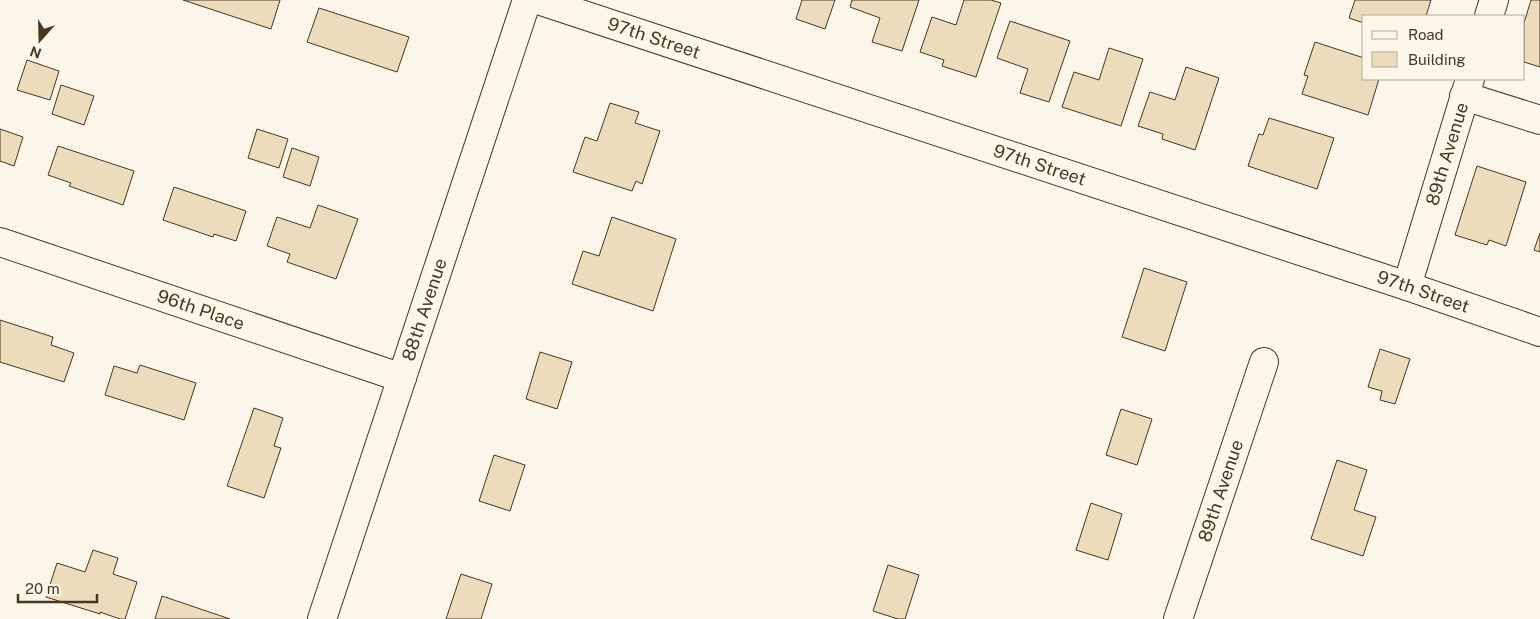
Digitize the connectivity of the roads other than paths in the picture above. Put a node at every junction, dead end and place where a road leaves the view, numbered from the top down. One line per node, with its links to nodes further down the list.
1 (527, 0): 11 (street, 88th Avenue)
2 (538, 0): 8 (street, 97th Street)
3 (1494, 0): 4 (street)
4 (1489, 15)
5 (1467, 87): 6 (street); 8 (street, 89th Avenue)
6 (1540, 120)
7 (0, 242): 11 (street, 96th Place)
8 (1407, 286): 9 (street, 97th Street)
9 (1540, 332)
10 (1264, 362): 13 (street, 89th Avenue)
11 (402, 378): 12 (street, 88th Avenue)
12 (322, 619)
13 (1178, 619)

